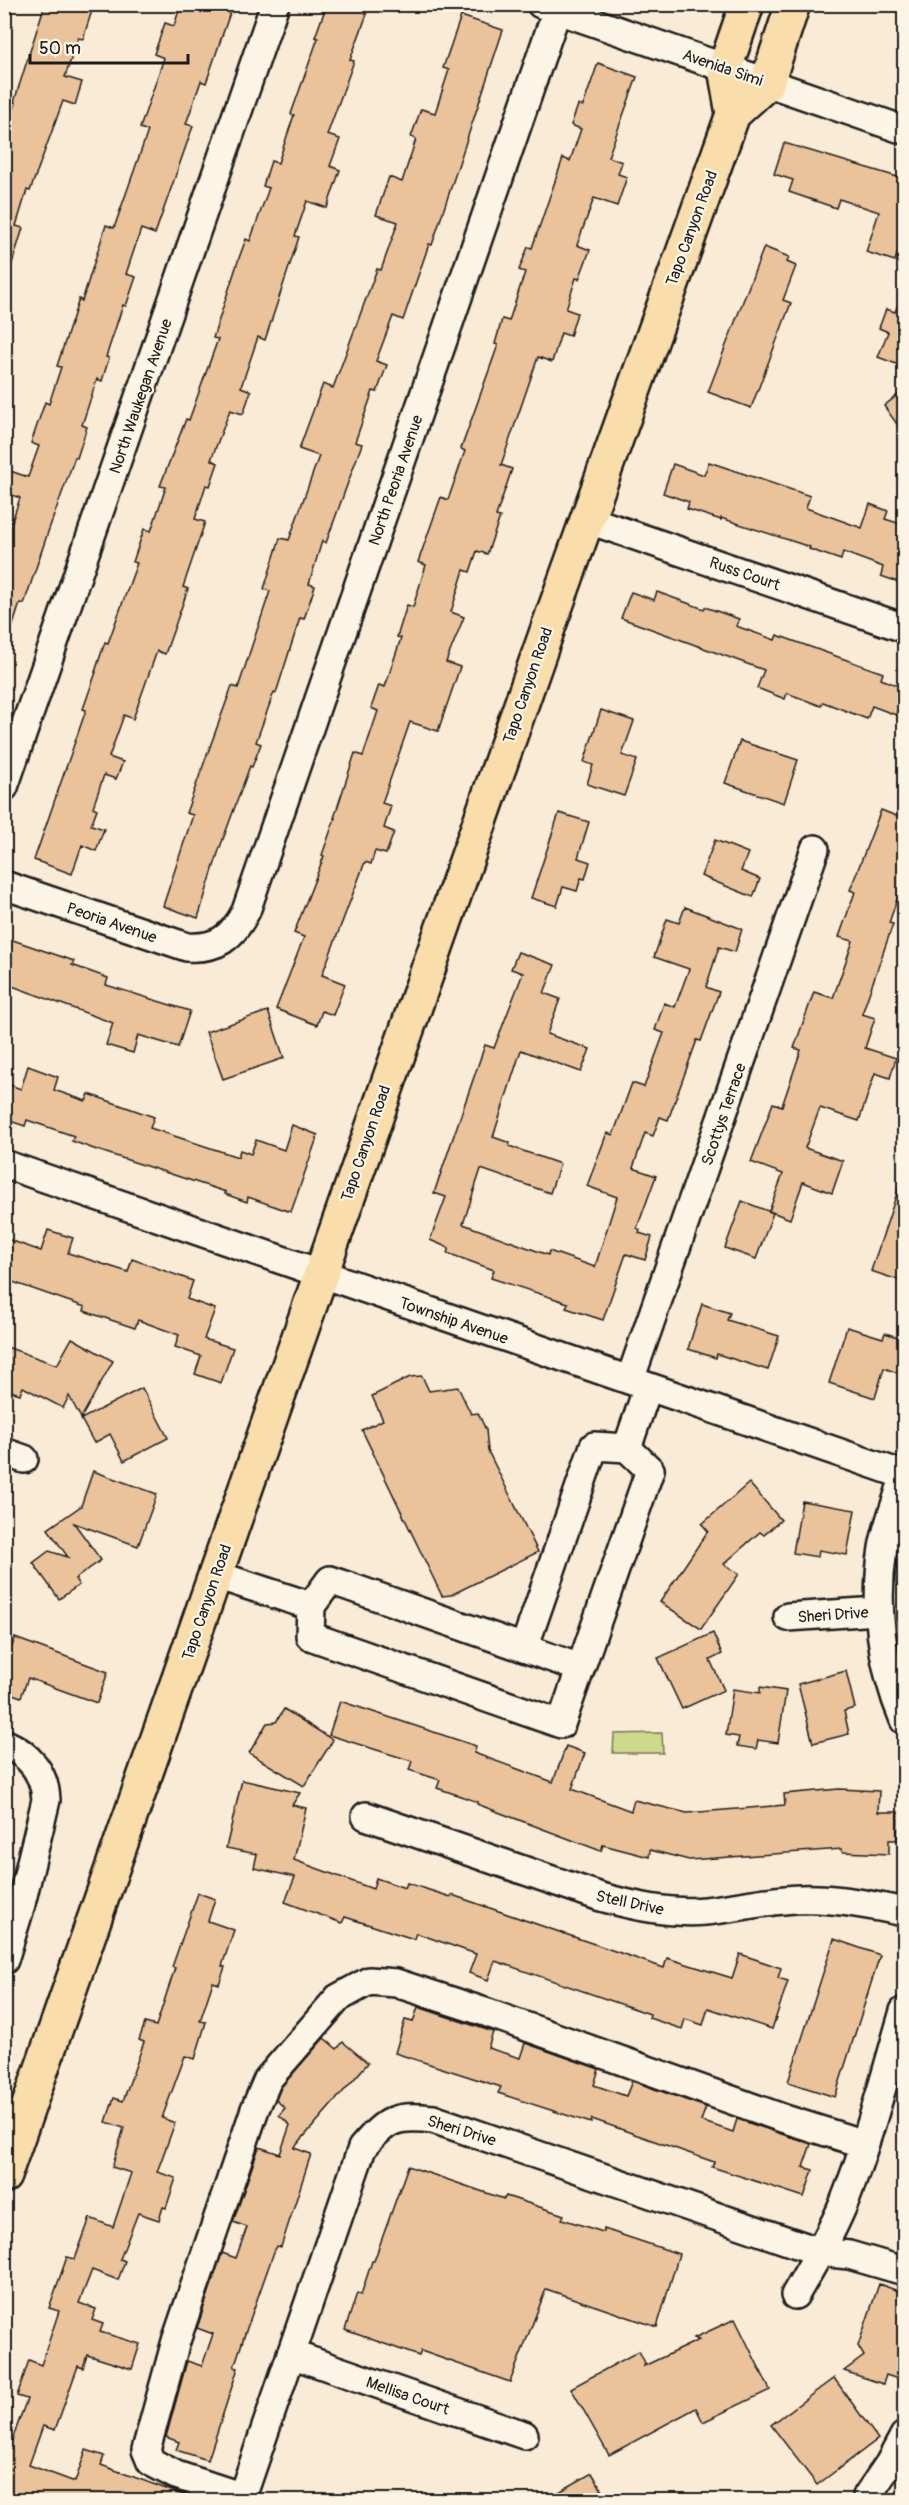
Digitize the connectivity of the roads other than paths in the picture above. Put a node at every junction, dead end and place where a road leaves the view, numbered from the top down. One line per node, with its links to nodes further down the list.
1 (276, 4): 11 (street, North Waukegan Avenue)
2 (747, 4): 5 (main road)
3 (794, 4): 6 (main road, Tapo Canyon Road)
4 (549, 7): 5 (street, Avenida Simi); 14 (street, North Peoria Avenue)
5 (724, 68): 6 (street, Avenida Simi); 7 (main road)
6 (767, 83): 7 (main road, Tapo Canyon Road); 8 (street, Avenida Simi)
7 (733, 114): 9 (main road, Tapo Canyon Road)
8 (904, 130)
9 (586, 519): 10 (street, Russ Court); 16 (main road, Tapo Canyon Road)
10 (904, 628)
11 (4, 787)
12 (815, 849): 17 (street, Scottys Terrace)
13 (4, 885): 14 (street, Peoria Avenue)
14 (221, 941)
15 (4, 1164): 16 (street, Township Avenue)
16 (319, 1274): 17 (street, Township Avenue); 20 (main road, Tapo Canyon Road)
17 (639, 1383): 18 (street, Scottys Terrace); 19 (street, Township Avenue)
18 (627, 1448): 24 (street); 25 (street)
19 (904, 1476): 22 (street, Sheri Drive)
20 (216, 1575): 21 (street); 33 (main road, Tapo Canyon Road)
21 (311, 1606): 24 (street); 25 (street)
22 (878, 1611): 23 (street, Sheri Drive); 26 (street, Sheri Drive)
23 (788, 1617)
24 (524, 1648): 25 (street)
25 (580, 1668)
26 (904, 1720)
27 (4, 1743): 30 (street)
28 (366, 1816): 29 (street, Stell Drive)
29 (904, 1912)
30 (4, 1960)
31 (904, 2011): 32 (street)
32 (864, 2144): 34 (street); 41 (street)
33 (4, 2175)
34 (820, 2253): 35 (street, Sheri Drive); 36 (street); 37 (street, Sheri Drive)
35 (904, 2271)
36 (795, 2295)
37 (291, 2354): 38 (street, Mellisa Court); 41 (street, Sheri Drive)
38 (524, 2435)
39 (904, 2436): 40 (street)
40 (867, 2496)
41 (242, 2499)

